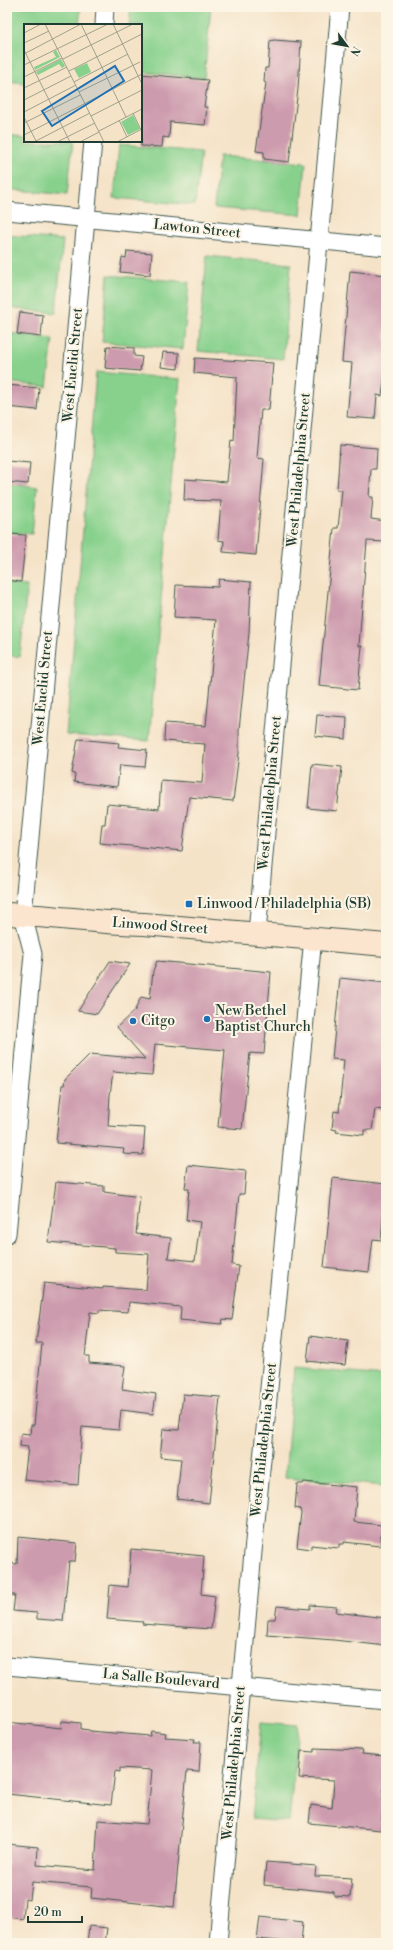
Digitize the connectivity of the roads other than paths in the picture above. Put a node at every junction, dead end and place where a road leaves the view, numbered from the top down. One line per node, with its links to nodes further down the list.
1 (105, 7): 3 (street)
2 (340, 7): 7 (street, West Philadelphia Street)
3 (104, 24)
4 (93, 142): 6 (street, West Euclid Street)
5 (7, 211): 6 (street, Lawton Street)
6 (86, 218): 7 (street, Lawton Street); 9 (street, West Euclid Street)
7 (319, 240): 8 (street, Lawton Street); 10 (street, West Philadelphia Street)
8 (386, 247)
9 (15, 914): 10 (street, Linwood Street); 13 (street, West Euclid Street)
10 (257, 933): 11 (street, Linwood Street)
11 (313, 938): 12 (street, Linwood Street); 15 (street, West Philadelphia Street)
12 (386, 945)
13 (7, 1234)
14 (7, 1666): 15 (street, La Salle Boulevard)
15 (241, 1686): 16 (street, La Salle Boulevard); 17 (street, West Philadelphia Street)
16 (386, 1700)
17 (218, 1943)

